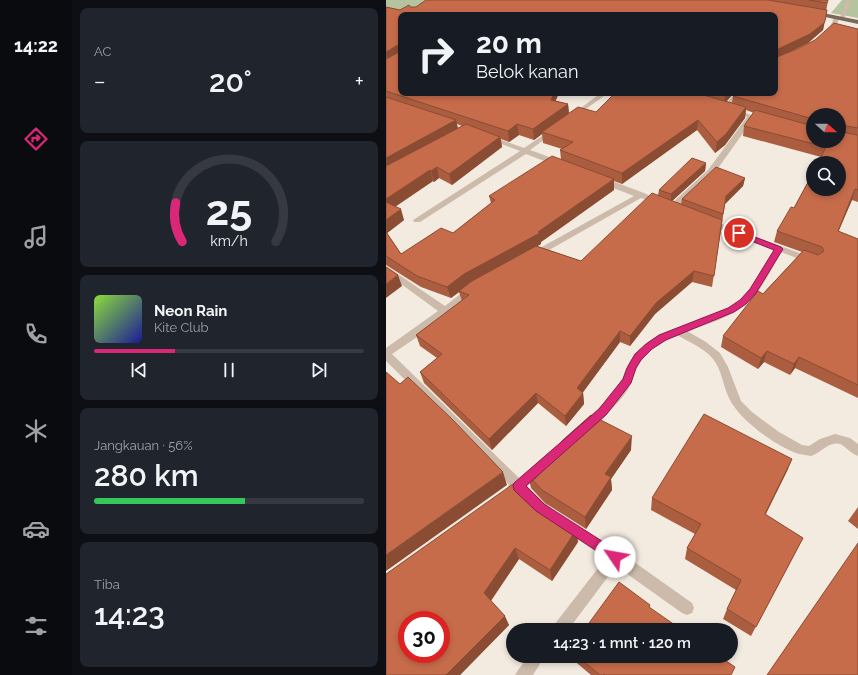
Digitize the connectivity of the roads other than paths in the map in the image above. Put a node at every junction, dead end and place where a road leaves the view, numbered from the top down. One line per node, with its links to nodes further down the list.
1 (849, 0): 3 (street)
2 (806, 12): 3 (main road)
3 (839, 18): 4 (main road); 5 (street)
4 (858, 22)
5 (822, 38)
6 (601, 96): 9 (street)
7 (735, 96): 8 (street)
8 (751, 117): 11 (street); 16 (street)
9 (568, 120)
10 (562, 124): 13 (street)
11 (773, 124)
12 (483, 135): 13 (street)
13 (525, 151): 14 (street); 18 (street)
14 (568, 167)
15 (597, 178): 16 (street)
16 (640, 195): 20 (street)
17 (701, 219): 19 (street)
18 (417, 220)
19 (779, 249): 21 (street); 25 (street)
20 (526, 259)
21 (815, 262)
22 (386, 269): 24 (street)
23 (478, 286): 24 (street)
24 (444, 310): 26 (street)
25 (678, 331): 27 (street); 29 (street)
26 (386, 354): 30 (street)
27 (577, 435)
28 (566, 445): 30 (street)
29 (858, 451)
30 (518, 486): 31 (street); 32 (street)
31 (501, 498)
32 (615, 557): 33 (street); 34 (street)
33 (687, 608)
34 (564, 623)
35 (532, 663): 36 (street)
36 (523, 675)

